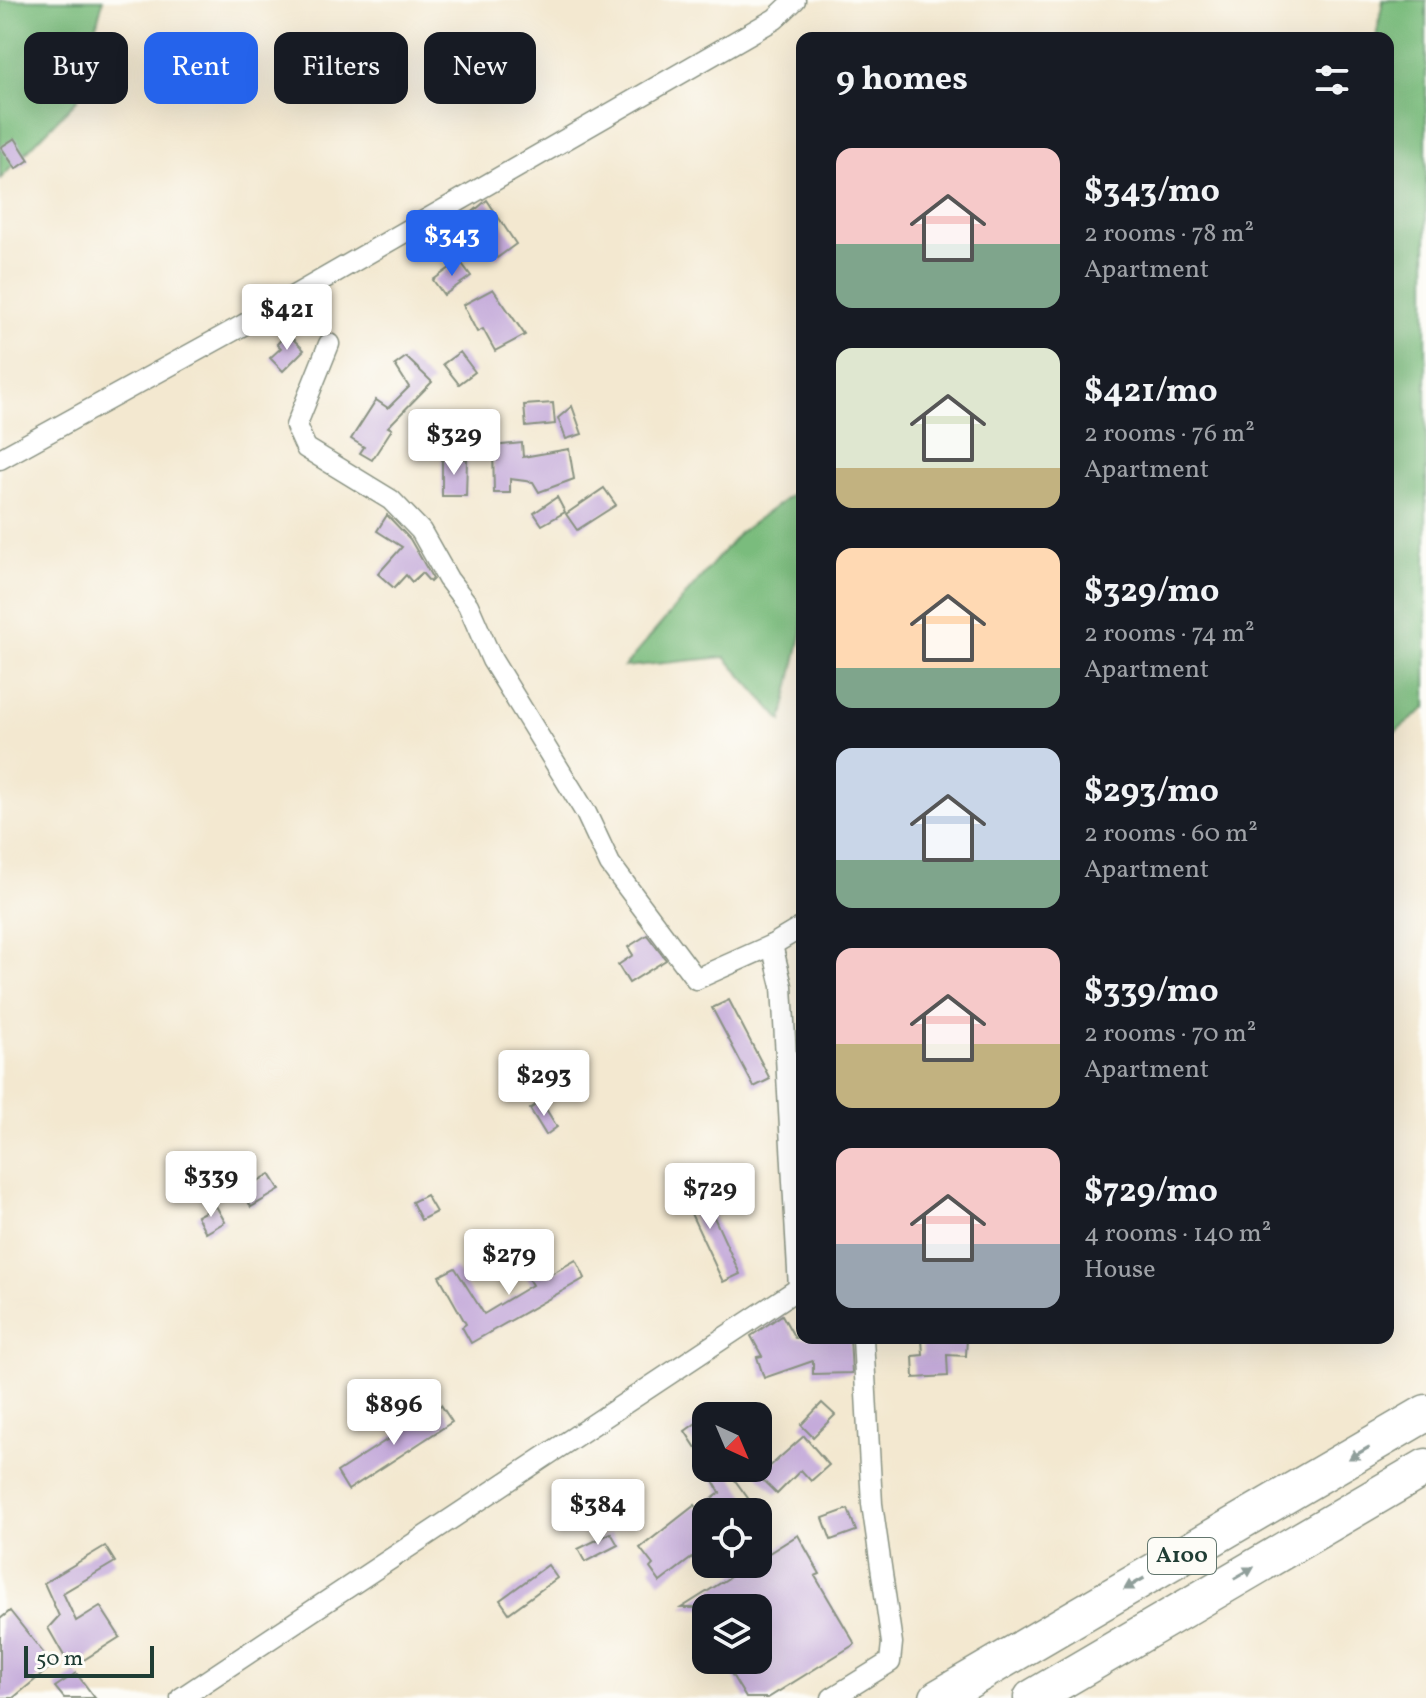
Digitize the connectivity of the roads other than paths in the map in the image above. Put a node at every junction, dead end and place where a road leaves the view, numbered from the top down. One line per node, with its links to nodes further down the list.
1 (795, 0): 3 (street)
2 (329, 344): 5 (street)
3 (0, 459)
4 (796, 931): 5 (street)
5 (772, 945): 6 (street)
6 (796, 1209)
7 (796, 1291): 11 (street)
8 (863, 1344): 12 (street)
9 (1426, 1413): 13 (highway, A100, one-way to 13)
10 (1426, 1467): 14 (highway, A100 / A100, one-way to 10)
11 (181, 1698)
12 (832, 1698)
13 (938, 1698)
14 (1032, 1698)

